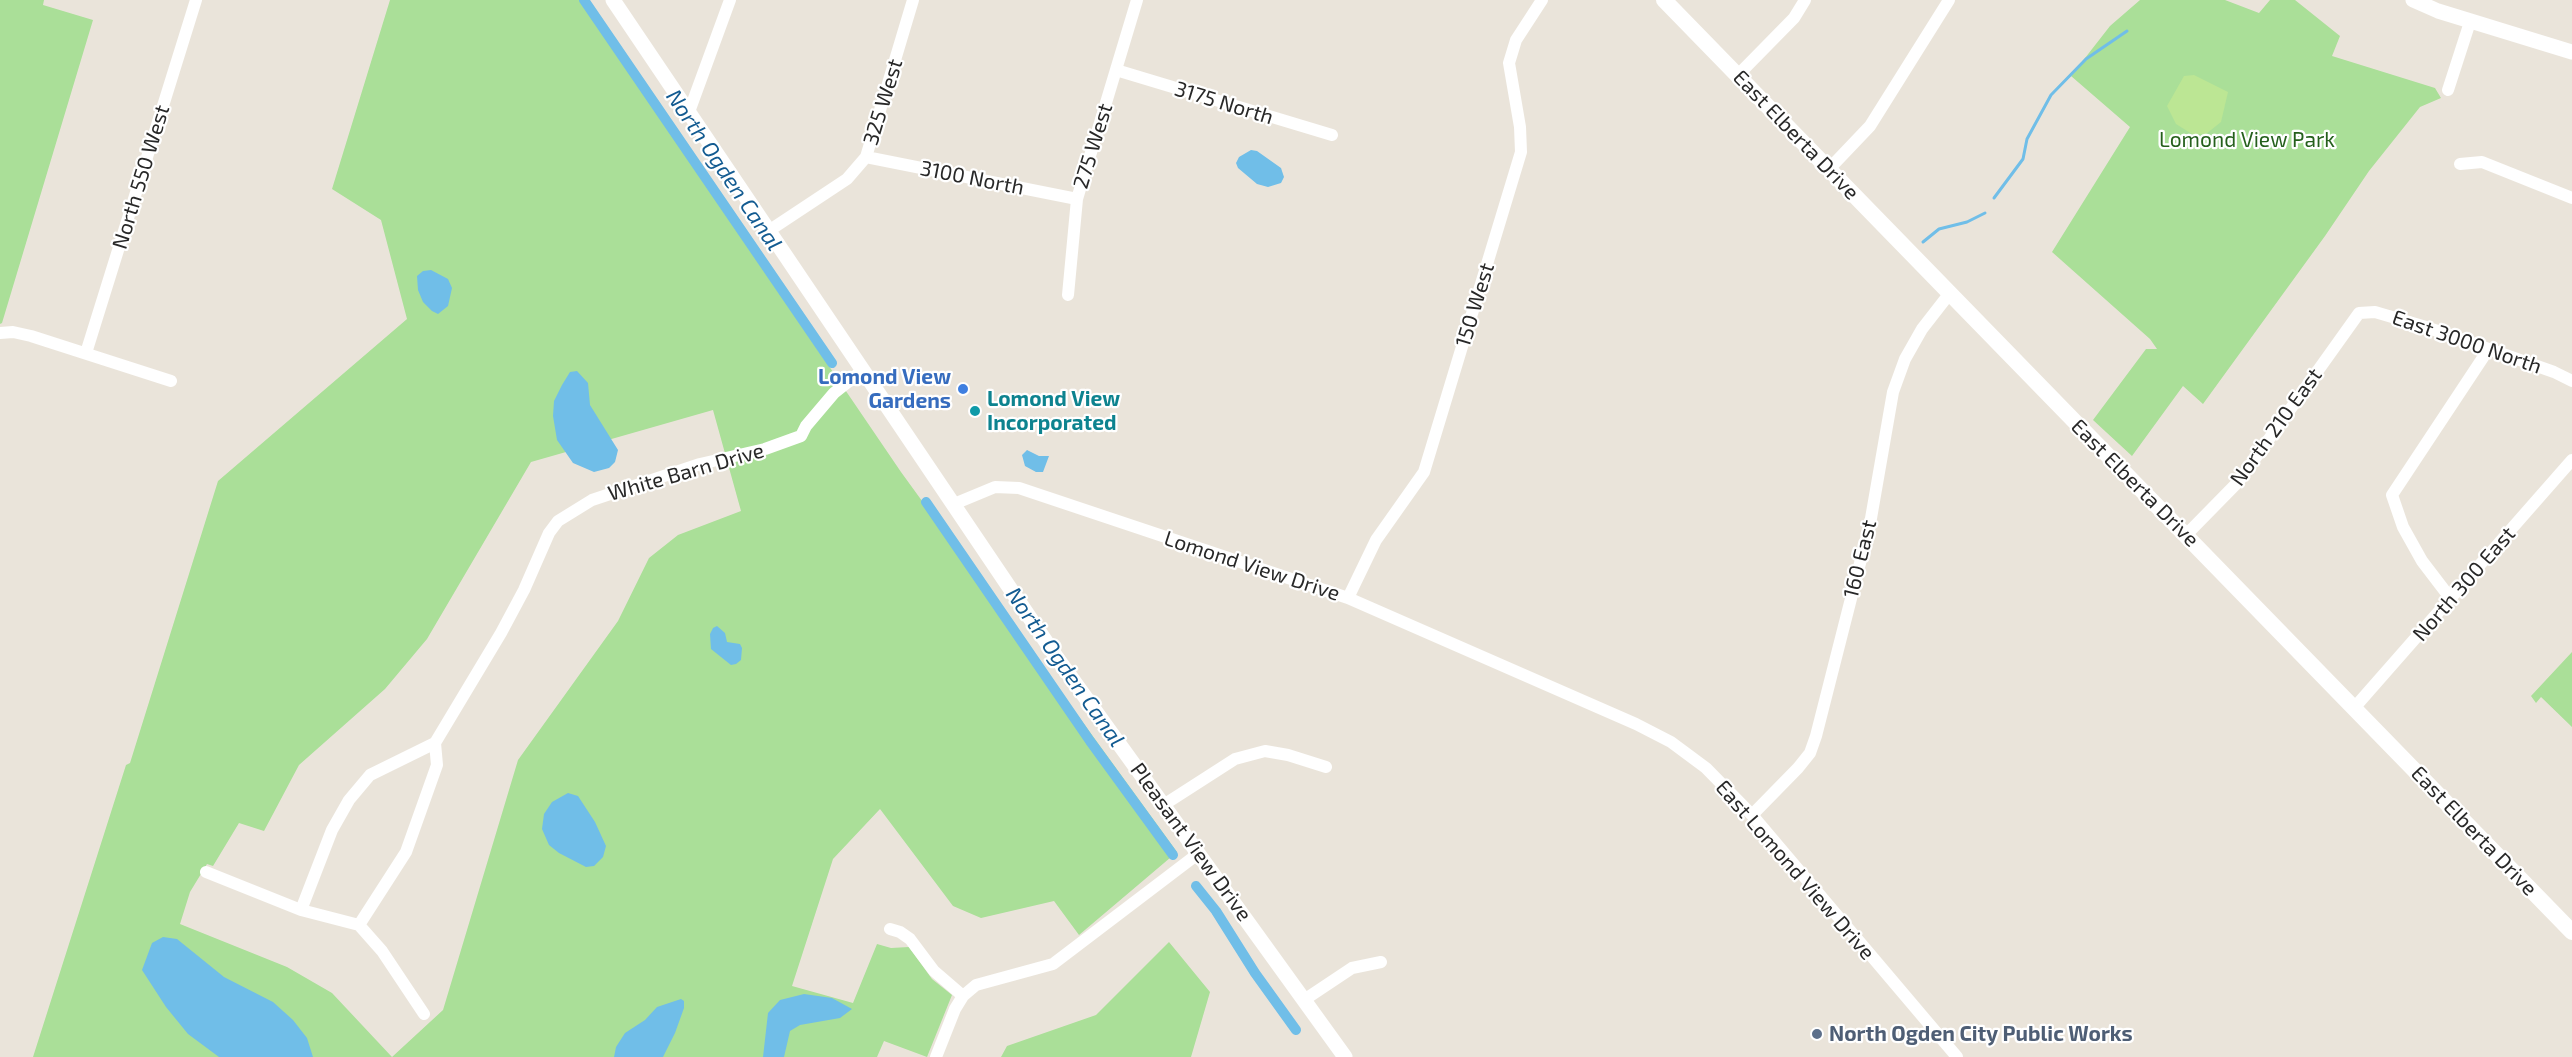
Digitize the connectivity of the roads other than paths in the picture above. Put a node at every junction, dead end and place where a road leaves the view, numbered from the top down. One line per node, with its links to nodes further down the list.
1 (196, 0): 29 (street, North 550 West)
2 (613, 0): 16 (street, Pleasant View Drive)
3 (730, 0): 16 (street)
4 (913, 0): 18 (street, 325 West)
5 (1137, 0): 13 (street, 275 West)
6 (1542, 0): 36 (street, 150 West)
7 (1664, 0): 14 (main road, East Elberta Drive)
8 (1805, 0): 14 (street)
9 (1949, 0): 20 (street)
10 (2413, 0): 11 (street)
11 (2470, 22): 12 (street); 15 (street)
12 (2572, 52)
13 (1116, 70): 17 (street, 3175 North); 22 (street, 275 West)
14 (1738, 75): 20 (main road, East Elberta Drive)
15 (2448, 90)
16 (689, 112): 23 (street, Pleasant View Drive)
17 (1332, 135)
18 (866, 157): 22 (street, 3100 North); 23 (street, 325 West)
19 (2460, 164): 21 (street)
20 (1830, 168): 24 (main road, East Elberta Drive)
21 (2572, 198)
22 (1077, 199): 25 (street, 275 West)
23 (770, 230): 30 (street, Pleasant View Drive)
24 (1950, 293): 35 (main road, East Elberta Drive); 43 (street, 160 East)
25 (1068, 295)
26 (2359, 313): 28 (street, East 3000 North); 35 (street, North 210 East)
27 (0, 333): 29 (street)
28 (2488, 350): 32 (street, East 3000 North); 37 (street)
29 (86, 353): 31 (street)
30 (863, 370): 34 (street, Pleasant View Drive); 40 (street, White Barn Drive)
31 (171, 381)
32 (2572, 381)
33 (2572, 460): 37 (street, North 300 East)
34 (954, 504): 36 (street, Lomond View Drive); 42 (street, Pleasant View Drive)
35 (2187, 535): 39 (main road, East Elberta Drive)
36 (1348, 598): 38 (street, Lomond View Drive)
37 (2451, 599): 39 (street, North 300 East)
38 (1544, 684): 43 (street, East Lomond View Drive)
39 (2355, 707): 49 (main road, East Elberta Drive)
40 (435, 742): 46 (street); 47 (street)
41 (1326, 767): 42 (street)
42 (1165, 804): 44 (street, Pleasant View Drive)
43 (1752, 815): 56 (street, East Lomond View Drive)
44 (1199, 853): 51 (street); 52 (street, Pleasant View Drive)
45 (206, 872): 46 (street)
46 (301, 910): 47 (street)
47 (359, 925): 53 (street)
48 (890, 929): 51 (street)
49 (2572, 932)
50 (1381, 962): 52 (street)
51 (963, 996): 54 (street)
52 (1304, 1000): 55 (street, Pleasant View Drive)
53 (424, 1014)
54 (936, 1057)
55 (1345, 1057)
56 (1957, 1057)

